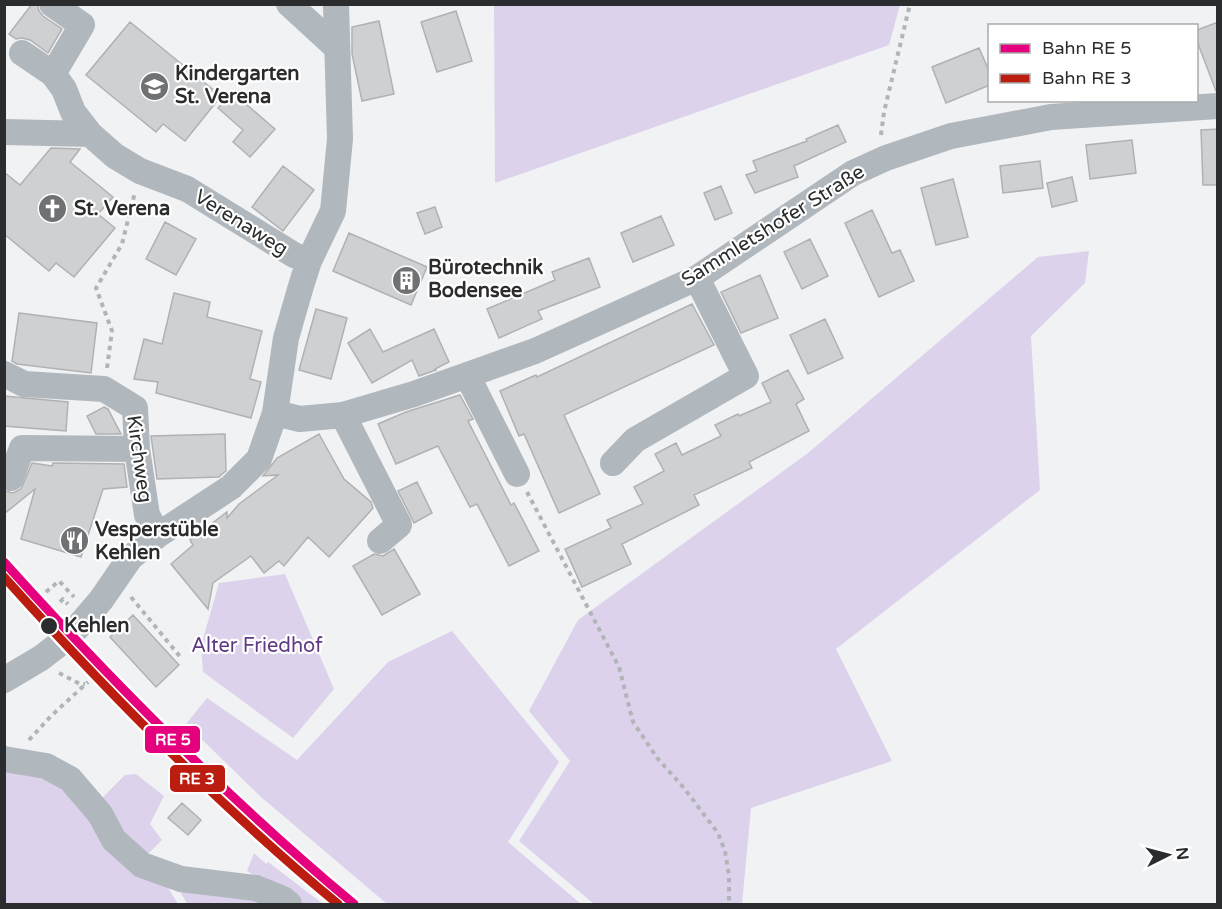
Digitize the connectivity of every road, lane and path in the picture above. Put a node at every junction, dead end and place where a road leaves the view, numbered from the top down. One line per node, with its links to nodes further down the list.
1 (52, 4): 7 (street)
2 (289, 4): 5 (street)
3 (336, 4): 5 (street)
4 (910, 4): 11 (path)
5 (337, 48): 13 (street)
6 (22, 53): 7 (street)
7 (53, 74): 10 (street, Verenaweg)
8 (1218, 106): 11 (street, Sammletshofer Straße)
9 (4, 132): 10 (street)
10 (90, 134): 12 (street, Verenaweg)
11 (886, 158): 14 (street, Sammletshofer Straße)
12 (140, 171): 13 (street, Verenaweg); 17 (path)
13 (309, 261): 18 (street)
14 (697, 278): 16 (street, Sammletshofer Straße); 21 (street)
15 (4, 375): 17 (street, Kirchweg)
16 (467, 375): 19 (street, Sammletshofer Straße); 22 (street)
17 (104, 389): 20 (street, Kirchweg)
18 (274, 413): 19 (street, Sammletshofer Straße); 24 (street)
19 (343, 415): 25 (street)
20 (137, 449): 23 (street); 24 (street, Kirchweg)
21 (613, 463)
22 (517, 474): 35 (path)
23 (11, 478)
24 (158, 535): 31 (street)
25 (380, 541)
26 (46, 592): 28 (path)
27 (127, 592): 29 (path)
28 (81, 604)
29 (182, 658)
30 (50, 668): 32 (path)
31 (4, 680)
32 (51, 716)
33 (4, 759): 34 (street)
34 (289, 904)
35 (729, 904)

